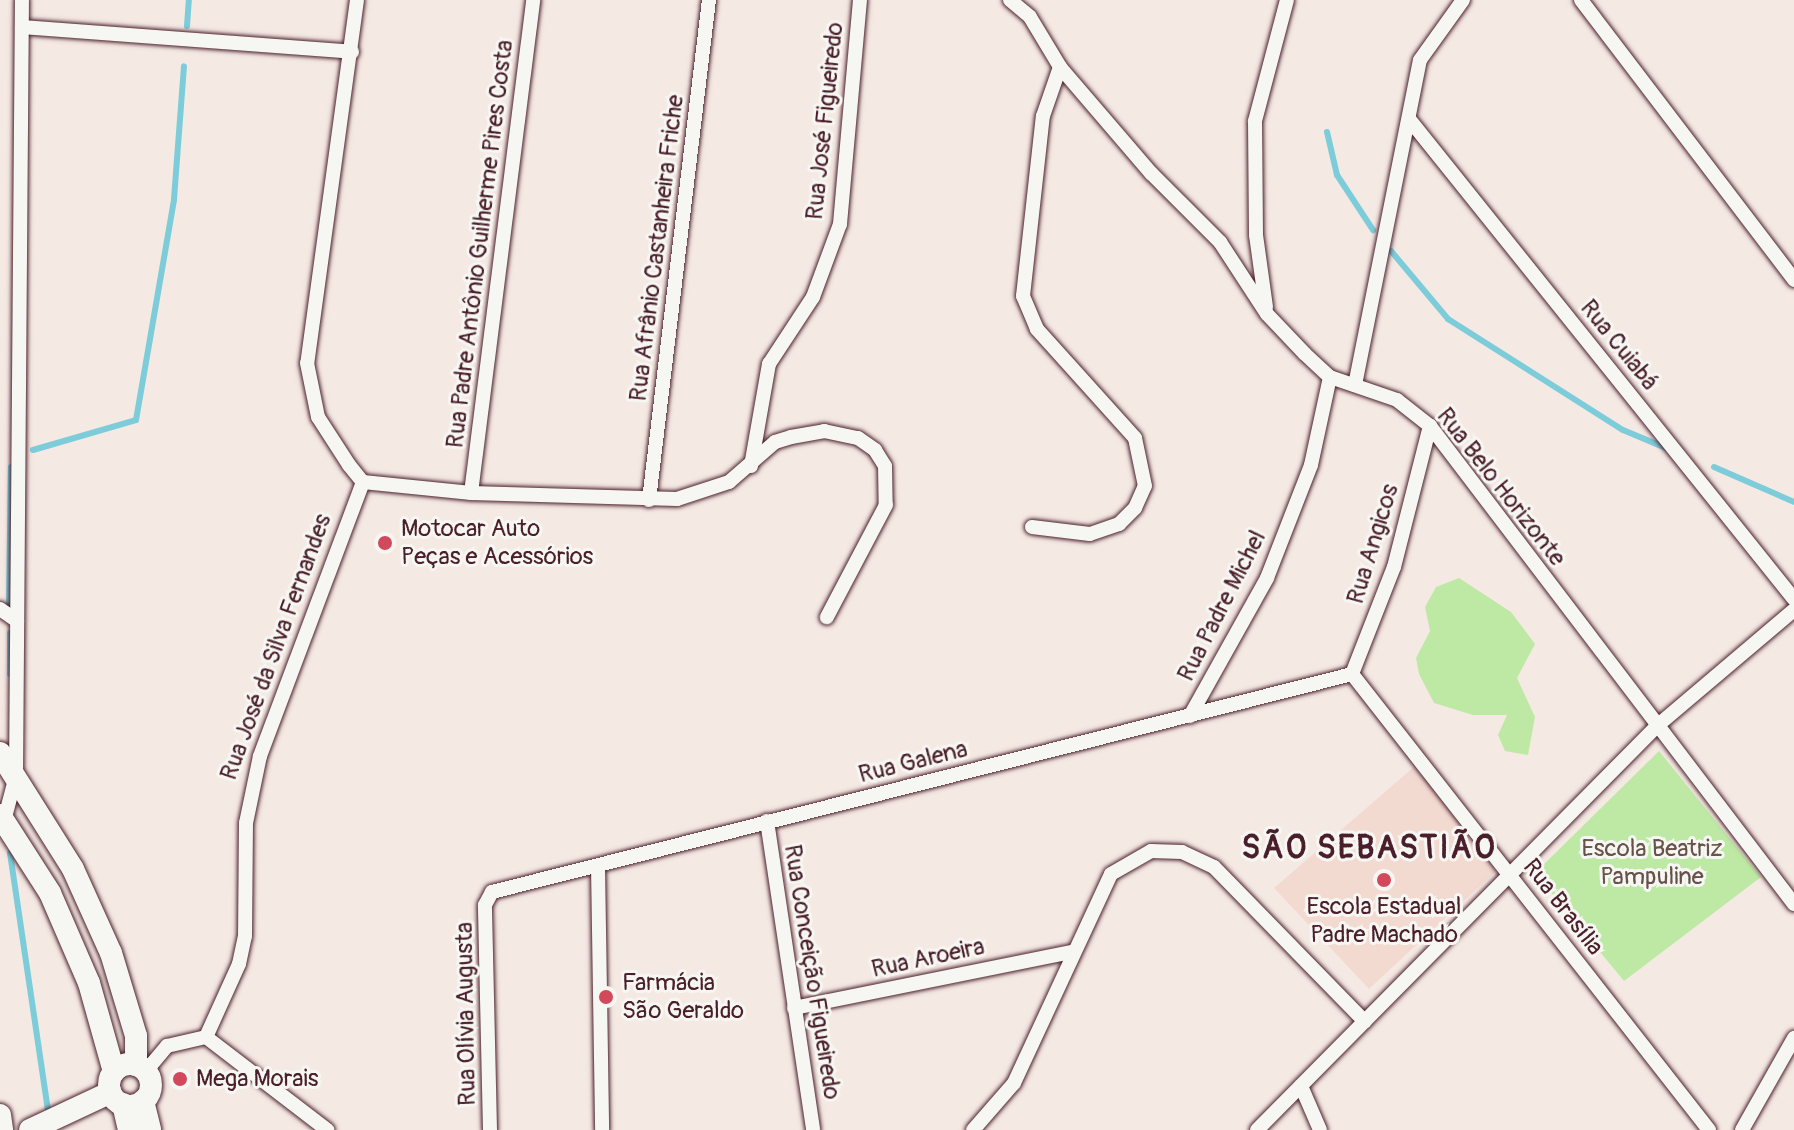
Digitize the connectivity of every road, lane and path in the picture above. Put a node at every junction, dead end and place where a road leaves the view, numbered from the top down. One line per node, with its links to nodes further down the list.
1 (22, 0): 10 (street)
2 (357, 0): 11 (street)
3 (533, 0): 21 (street, Rua Padre Antônio Guilherme Pires Costa)
4 (709, 0): 22 (street, Rua Afrânio Castanheira Friche)
5 (860, 0): 19 (street, Rua José Figueiredo)
6 (1010, 0): 12 (street, Rua Belo Horizonte)
7 (1287, 0): 15 (street)
8 (1463, 0): 13 (street)
9 (1581, 0): 14 (street)
10 (22, 27): 11 (street); 28 (street)
11 (352, 52): 20 (street)
12 (1060, 67): 15 (street, Rua Belo Horizonte); 23 (street)
13 (1409, 119): 17 (street); 24 (street, Rua Cuiabá)
14 (1794, 280)
15 (1267, 314): 16 (street, Rua Belo Horizonte)
16 (1330, 377): 17 (street, Rua Belo Horizonte); 30 (street, Rua Padre Michel)
17 (1355, 385): 18 (street, Rua Belo Horizonte)
18 (1430, 426): 29 (street, Rua Angicos); 31 (street, Rua Belo Horizonte)
19 (751, 466): 22 (street); 27 (street)
20 (363, 482): 21 (street); 43 (street, Rua José da Silva Fernandes)
21 (471, 493): 22 (street)
22 (649, 500)
23 (1032, 527)
24 (1794, 599)
25 (0, 609): 28 (street)
26 (1794, 610): 31 (street)
27 (827, 617)
28 (17, 621): 33 (street)
29 (1352, 674): 30 (street, Rua Galena); 37 (street, Rua Brasília)
30 (1190, 716): 35 (street, Rua Galena)
31 (1657, 726): 37 (street); 39 (street, Rua Belo Horizonte)
32 (0, 753): 33 (street)
33 (16, 776): 34 (street); 45 (street)
34 (2, 818): 47 (street)
35 (767, 821): 36 (street, Rua Galena); 41 (street, Rua Conceição Figueiredo)
36 (598, 866): 38 (street, Rua Galena); 55 (street)
37 (1512, 878): 42 (street); 60 (street, Rua Brasília)
38 (486, 897): 54 (street, Rua Olívia Augusta)
39 (1794, 904)
40 (1072, 952): 41 (street, Rua Aroeira); 42 (street); 57 (street)
41 (794, 1008): 56 (street, Rua Conceição Figueiredo)
42 (1365, 1022): 46 (street)
43 (206, 1037): 45 (street); 53 (street)
44 (1794, 1038): 61 (street)
45 (141, 1068): 47 (street); 47 (street)
46 (1301, 1086): 58 (street); 59 (street)
47 (123, 1092): 50 (street); 51 (street); 52 (street)
48 (0, 1115): 49 (street)
49 (2, 1130)
50 (30, 1130)
51 (129, 1130)
52 (150, 1130)
53 (327, 1130)
54 (490, 1130)
55 (602, 1130)
56 (813, 1130)
57 (973, 1130)
58 (1257, 1130)
59 (1320, 1130)
60 (1709, 1130)
61 (1742, 1130)

